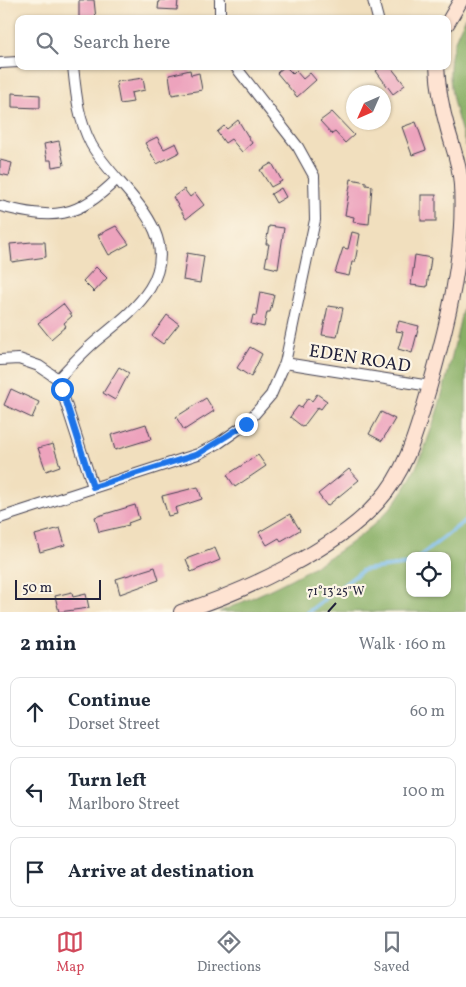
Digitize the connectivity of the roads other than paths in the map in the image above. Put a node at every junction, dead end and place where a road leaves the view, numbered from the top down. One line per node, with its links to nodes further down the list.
1 (220, 0): 4 (street)
2 (374, 0): 5 (street)
3 (461, 0): 6 (street)
4 (220, 15)
5 (377, 15)
6 (451, 17)
7 (15, 62): 8 (street)
8 (0, 63)
9 (73, 70): 12 (street)
10 (238, 70): 15 (street)
11 (438, 70): 17 (street)
12 (117, 179): 13 (street); 16 (street)
13 (0, 206)
14 (0, 360): 16 (street)
15 (285, 363): 17 (street, EDEN ROAD); 18 (street)
16 (58, 379): 18 (street)
17 (430, 386): 20 (street)
18 (93, 487): 19 (street)
19 (0, 518)
20 (181, 612)

